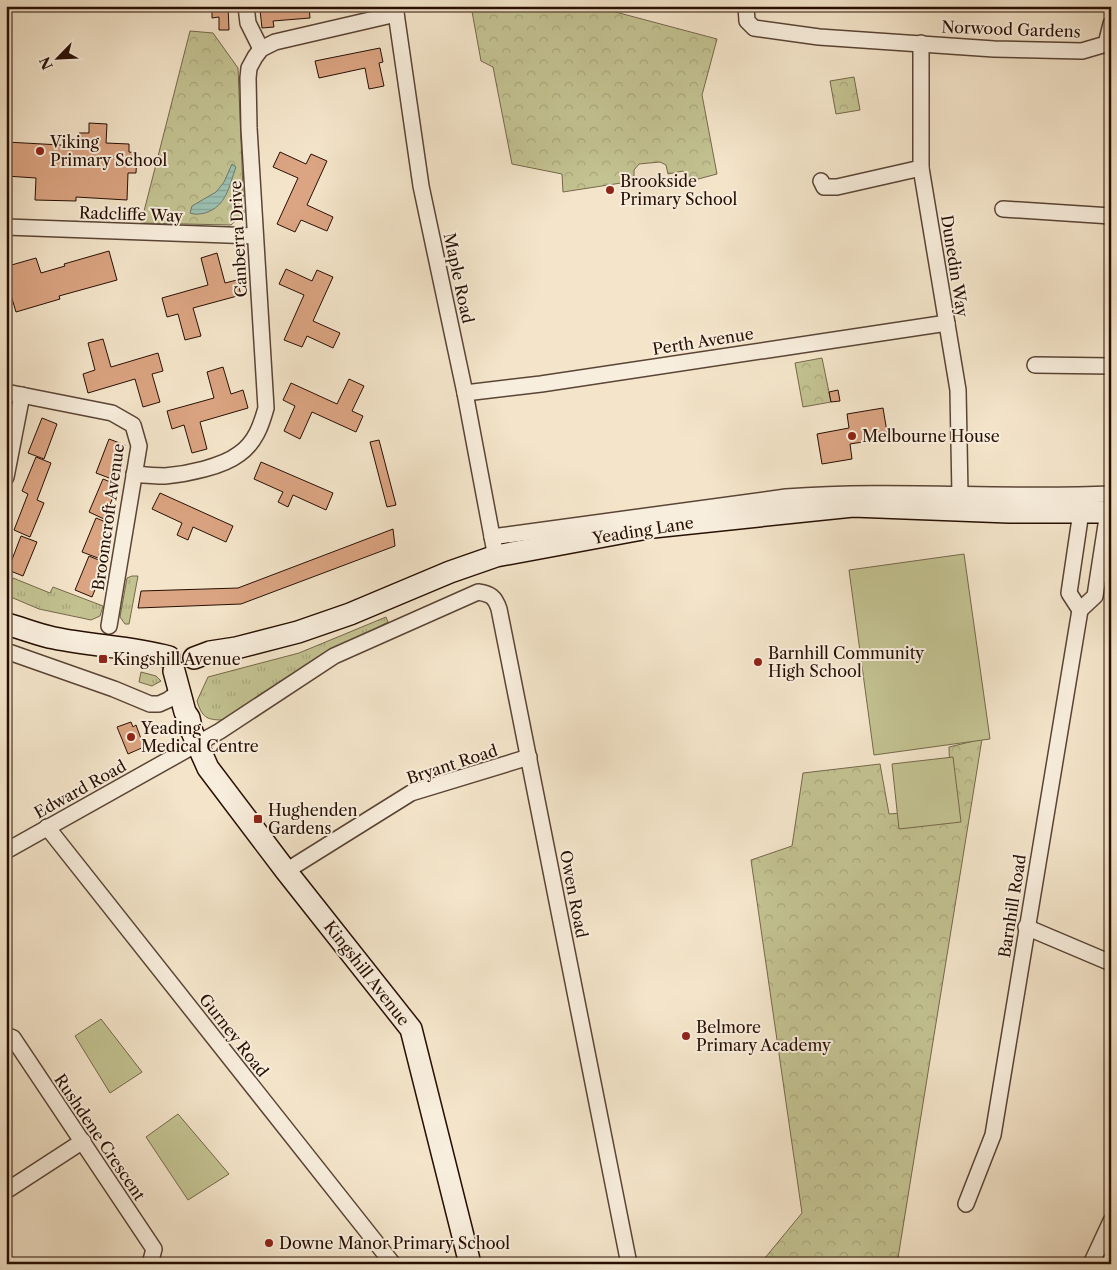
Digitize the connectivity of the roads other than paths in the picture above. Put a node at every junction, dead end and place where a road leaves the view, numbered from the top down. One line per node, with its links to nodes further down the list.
1 (246, 6): 6 (street)
2 (396, 10): 6 (street); 17 (street, Maple Road)
3 (746, 14): 5 (street, Norwood Gardens)
4 (1111, 24): 5 (street, Norwood Gardens)
5 (921, 43): 7 (street, Dunedin Way)
6 (262, 49): 12 (street, Canberra Drive)
7 (921, 168): 8 (street); 13 (street, Dunedin Way)
8 (821, 181)
9 (1003, 209): 10 (street)
10 (1111, 216)
11 (6, 227): 12 (street, Radcliffe Way)
12 (255, 236): 19 (street, Canberra Drive)
13 (946, 323): 17 (street, Perth Avenue); 21 (street, Dunedin Way)
14 (1035, 365): 15 (street)
15 (1111, 366)
16 (6, 392): 18 (street, Broomcroft Avenue)
17 (465, 393): 23 (street, Maple Road)
18 (22, 395): 19 (street, Broomcroft Avenue); 20 (street)
19 (134, 474): 26 (street, Broomcroft Avenue)
20 (6, 477)
21 (960, 495): 22 (street); 23 (street)
22 (1099, 506): 23 (street, Yeading Lane); 24 (street); 24 (street)
23 (494, 546): 28 (street, Yeading Lane)
24 (1080, 610): 36 (street, Barnhill Road)
25 (6, 624): 28 (street)
26 (109, 626)
27 (6, 651): 29 (street)
28 (181, 664): 29 (street, Kingshill Avenue); 30 (street, Kingshill Avenue)
29 (179, 692): 30 (street, Kingshill Avenue)
30 (189, 718): 31 (street, Kingshill Avenue)
31 (196, 744): 32 (street, Owen Road); 33 (street, Edward Road); 35 (street, Kingshill Avenue)
32 (529, 757): 35 (street, Bryant Road); 46 (street, Owen Road)
33 (47, 827): 34 (street, Edward Road); 44 (street, Gurney Road)
34 (6, 851)
35 (286, 871): 45 (street, Kingshill Avenue)
36 (1026, 927): 37 (street); 41 (street, Barnhill Road)
37 (1111, 963)
38 (6, 1035): 39 (street, Rushdene Crescent)
39 (83, 1142): 40 (street); 43 (street, Rushdene Crescent)
40 (6, 1191)
41 (966, 1204)
42 (1111, 1221): 47 (street)
43 (150, 1264)
44 (393, 1264)
45 (470, 1264)
46 (629, 1264)
47 (1091, 1264)

